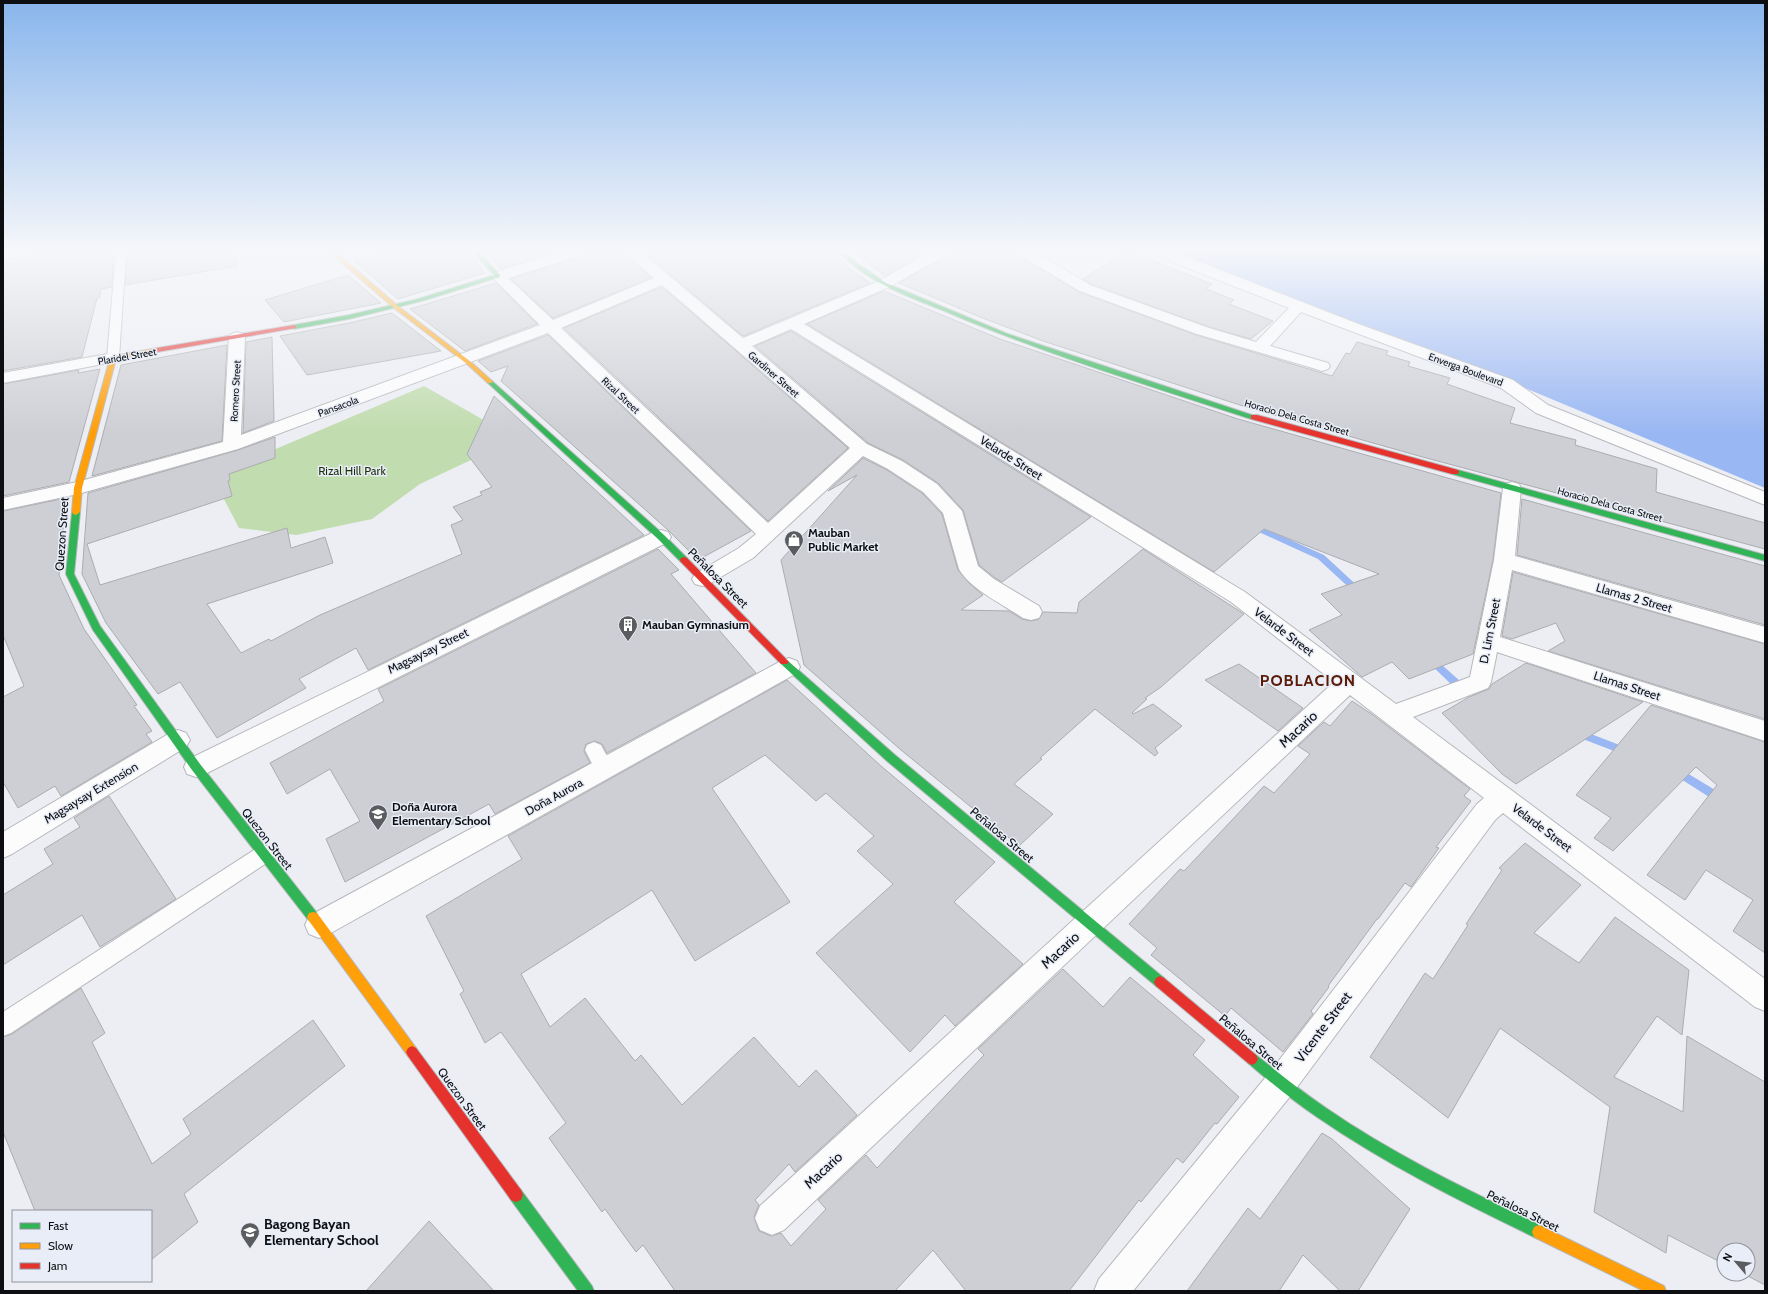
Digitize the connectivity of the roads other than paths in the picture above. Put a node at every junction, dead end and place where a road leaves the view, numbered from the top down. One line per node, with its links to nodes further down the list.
1 (116, 312): 17 (lane)
2 (371, 312): 14 (street, Plaridel Street)
3 (403, 312): 18 (street, Peñalosa Street)
4 (535, 312): 13 (street, Rizal Street)
5 (585, 312): 13 (street, Pansacola)
6 (703, 312): 15 (street, Gardiner Street)
7 (819, 312): 12 (street)
8 (952, 312): 24 (street, Horacio Dela Costa Street)
9 (1152, 312): 16 (street)
10 (1294, 312): 16 (street)
11 (1316, 312): 25 (street, Enverga Boulevard)
12 (793, 324): 15 (street); 36 (street, Velarde Street)
13 (550, 327): 18 (street, Pansacola); 27 (street, Rizal Street)
14 (237, 337): 17 (street, Plaridel Street); 21 (street, Romero Street)
15 (741, 345): 22 (street, Gardiner Street)
16 (1259, 348): 19 (street)
17 (113, 358): 20 (street, Plaridel Street); 23 (street, Quezon Street)
18 (465, 359): 21 (street, Pansacola); 28 (street, Peñalosa Street)
19 (1322, 366)
20 (3, 378)
21 (232, 445): 23 (street, Pansacola)
22 (861, 448): 27 (street); 32 (street, Gardiner Street)
23 (78, 488): 26 (street, Pansacola); 39 (street, Quezon Street)
24 (1512, 488): 29 (street, Horacio Dela Costa Street); 30 (street, D. Lim Street)
25 (1765, 499)
26 (3, 504)
27 (768, 534): 31 (street)
28 (661, 537): 31 (street, Peñalosa Street); 40 (street, Magsaysay Street)
29 (1765, 558)
30 (1504, 560): 33 (street, Llamas 2 Street); 34 (street, D. Lim Street)
31 (702, 579): 35 (street, Peñalosa Street)
32 (1031, 612)
33 (1765, 635)
34 (1488, 641): 37 (street, D. Lim Street); 38 (street, Llamas Street)
35 (789, 667): 44 (street, Peñalosa Street); 45 (street, Doña Aurora)
36 (1349, 682): 37 (street, Velarde Street); 44 (street, Macario)
37 (1393, 715): 41 (street, Velarde Street)
38 (1765, 731)
39 (178, 740): 40 (street, Quezon Street); 42 (street, Magsaysay Extension)
40 (196, 766): 43 (street, Quezon Street)
41 (1502, 798): 46 (street, Velarde Street); 48 (street, Vicente Street)
42 (3, 846)
43 (264, 854): 45 (street, Quezon Street); 47 (lane)
44 (1089, 924): 48 (street, Peñalosa Street); 49 (street, Macario)
45 (319, 925): 50 (street, Quezon Street)
46 (1765, 997)
47 (3, 1025)
48 (1281, 1083): 51 (street, Vicente Street); 52 (street, Peñalosa Street)
49 (772, 1218)
50 (587, 1291)
51 (1111, 1291)
52 (1659, 1291)

